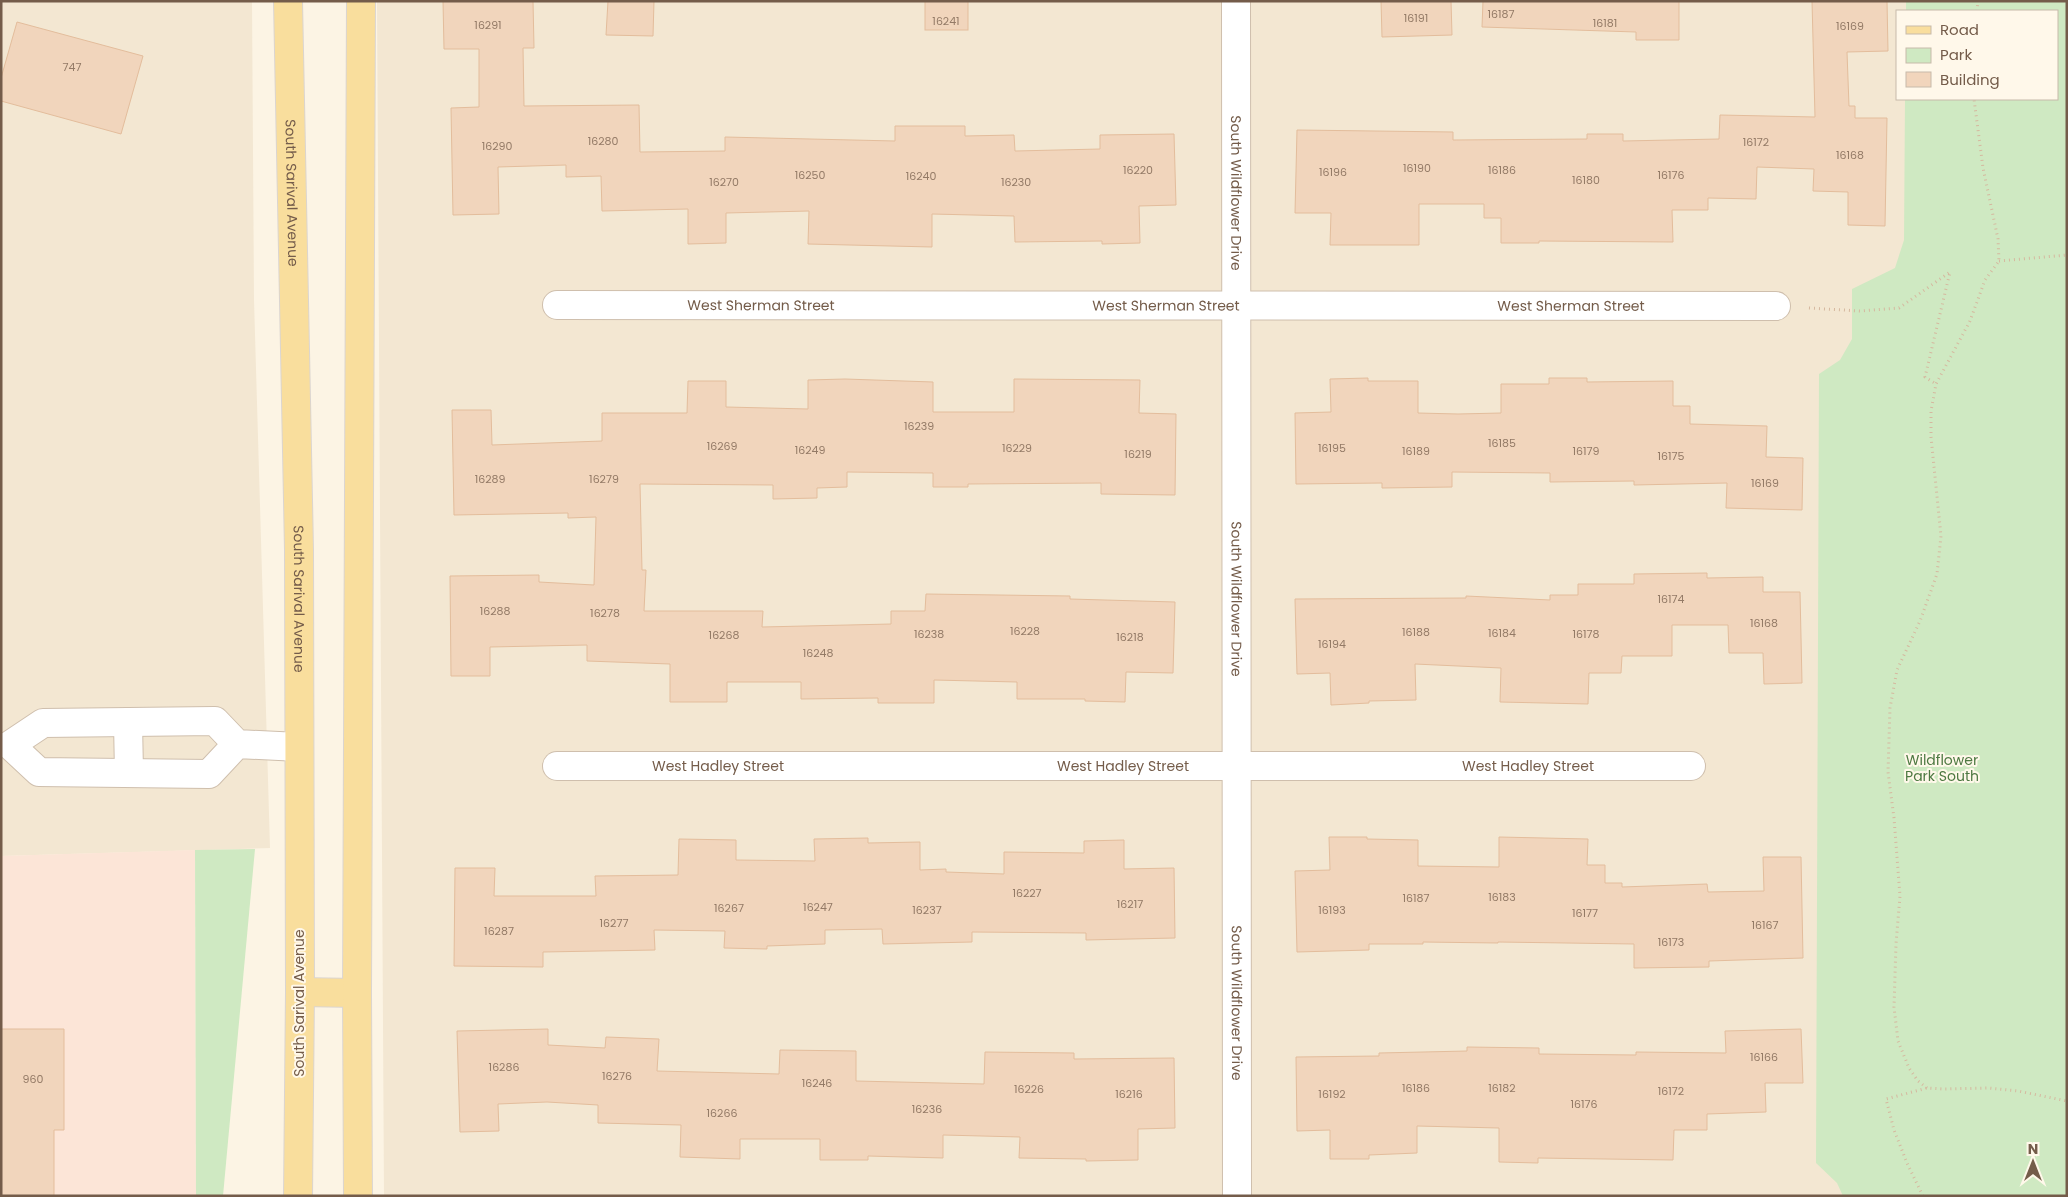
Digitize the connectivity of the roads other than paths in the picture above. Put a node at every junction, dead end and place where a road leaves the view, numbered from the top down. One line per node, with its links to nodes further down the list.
1 (288, 1): 10 (main road, South Sarival Avenue)
2 (360, 1): 16 (main road)
3 (1236, 1): 5 (street, South Wildflower Drive)
4 (556, 305): 5 (street, West Sherman Street)
5 (1235, 306): 6 (street, West Sherman Street); 12 (street, South Wildflower Drive)
6 (1776, 306)
7 (128, 722): 8 (street); 9 (street); 14 (street)
8 (237, 744): 10 (street); 14 (street)
9 (6, 745): 14 (street)
10 (299, 747): 15 (main road, South Sarival Avenue)
11 (556, 766): 12 (street, West Hadley Street)
12 (1235, 766): 13 (street, West Hadley Street); 19 (street, South Wildflower Drive)
13 (1691, 766)
14 (129, 773)
15 (300, 992): 16 (main road); 17 (main road, South Sarival Avenue)
16 (357, 993): 18 (main road)
17 (298, 1196)
18 (358, 1196)
19 (1237, 1196)

